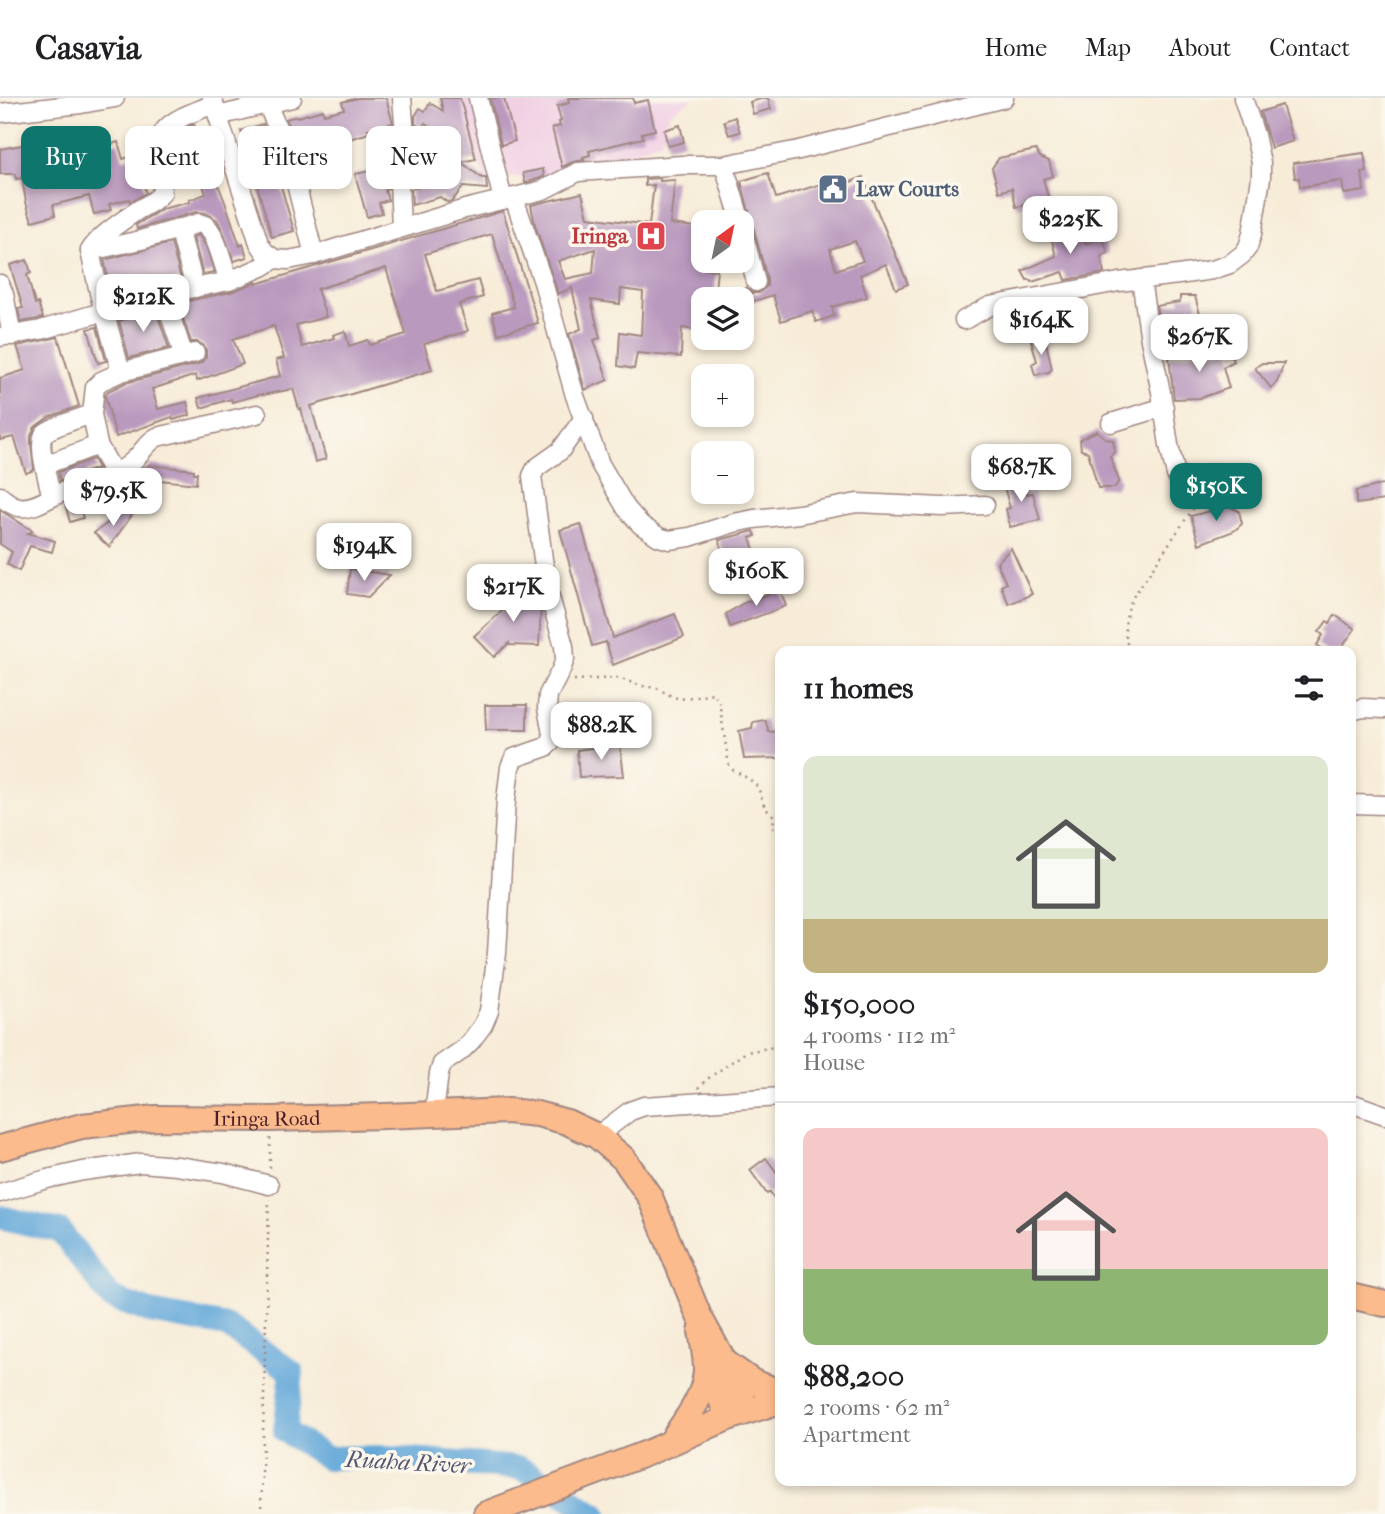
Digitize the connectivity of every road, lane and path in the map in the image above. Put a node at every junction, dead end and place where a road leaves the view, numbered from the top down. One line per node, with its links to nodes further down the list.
1 (115, 98): 7 (street)
2 (292, 98): 8 (street)
3 (402, 98): 16 (street)
4 (478, 98): 13 (street)
5 (1004, 98): 10 (street)
6 (1243, 98): 21 (street)
7 (80, 101): 11 (street)
8 (267, 104): 9 (street); 18 (street)
9 (215, 106): 17 (street); 19 (street)
10 (939, 106): 12 (street)
11 (0, 113)
12 (724, 165): 13 (street); 14 (street)
13 (509, 199): 16 (street); 34 (street)
14 (737, 210)
15 (179, 228): 17 (street); 22 (street); 25 (street)
16 (401, 228): 18 (street)
17 (90, 251): 27 (street)
18 (314, 255): 19 (street)
19 (275, 259): 22 (street)
20 (754, 273): 23 (street)
21 (1141, 279): 28 (street); 31 (street)
22 (229, 281): 25 (street)
23 (756, 282)
24 (0, 284): 29 (street)
25 (195, 288): 26 (street)
26 (163, 294): 27 (street); 30 (street)
27 (104, 311): 29 (street); 30 (street)
28 (964, 320)
29 (6, 337)
30 (121, 372): 32 (street)
31 (1164, 407): 35 (street); 39 (street)
32 (92, 414): 36 (street); 37 (street)
33 (257, 414): 38 (street)
34 (584, 418): 42 (street); 44 (street)
35 (1111, 423)
36 (98, 445): 37 (street); 38 (street)
37 (45, 465): 41 (street)
38 (114, 473): 41 (street)
39 (1210, 494): 43 (path)
40 (0, 496): 41 (street)
41 (52, 497)
42 (985, 505)
43 (1128, 646)
44 (557, 677): 49 (path); 54 (street)
45 (1385, 709): 46 (street)
46 (1356, 710)
47 (1356, 804): 48 (street)
48 (1385, 806)
49 (775, 830)
50 (775, 1047): 52 (path)
51 (775, 1097): 52 (street)
52 (680, 1104): 57 (street)
53 (1356, 1105): 55 (street)
54 (434, 1114): 56 (highway, Iringa Road); 57 (highway, Iringa Road)
55 (1385, 1115)
56 (271, 1119): 58 (highway, Iringa Road); 59 (path)
57 (597, 1136): 63 (highway, Iringa Road)
58 (0, 1148)
59 (269, 1185): 60 (street); 69 (path)
60 (0, 1193)
61 (1356, 1297): 62 (highway)
62 (1385, 1304)
63 (715, 1360): 64 (highway); 66 (highway, Iringa Road); 67 (highway)
64 (775, 1390)
65 (775, 1403): 66 (highway)
66 (738, 1414): 67 (highway)
67 (671, 1442): 68 (highway)
68 (497, 1510)
69 (261, 1514)

